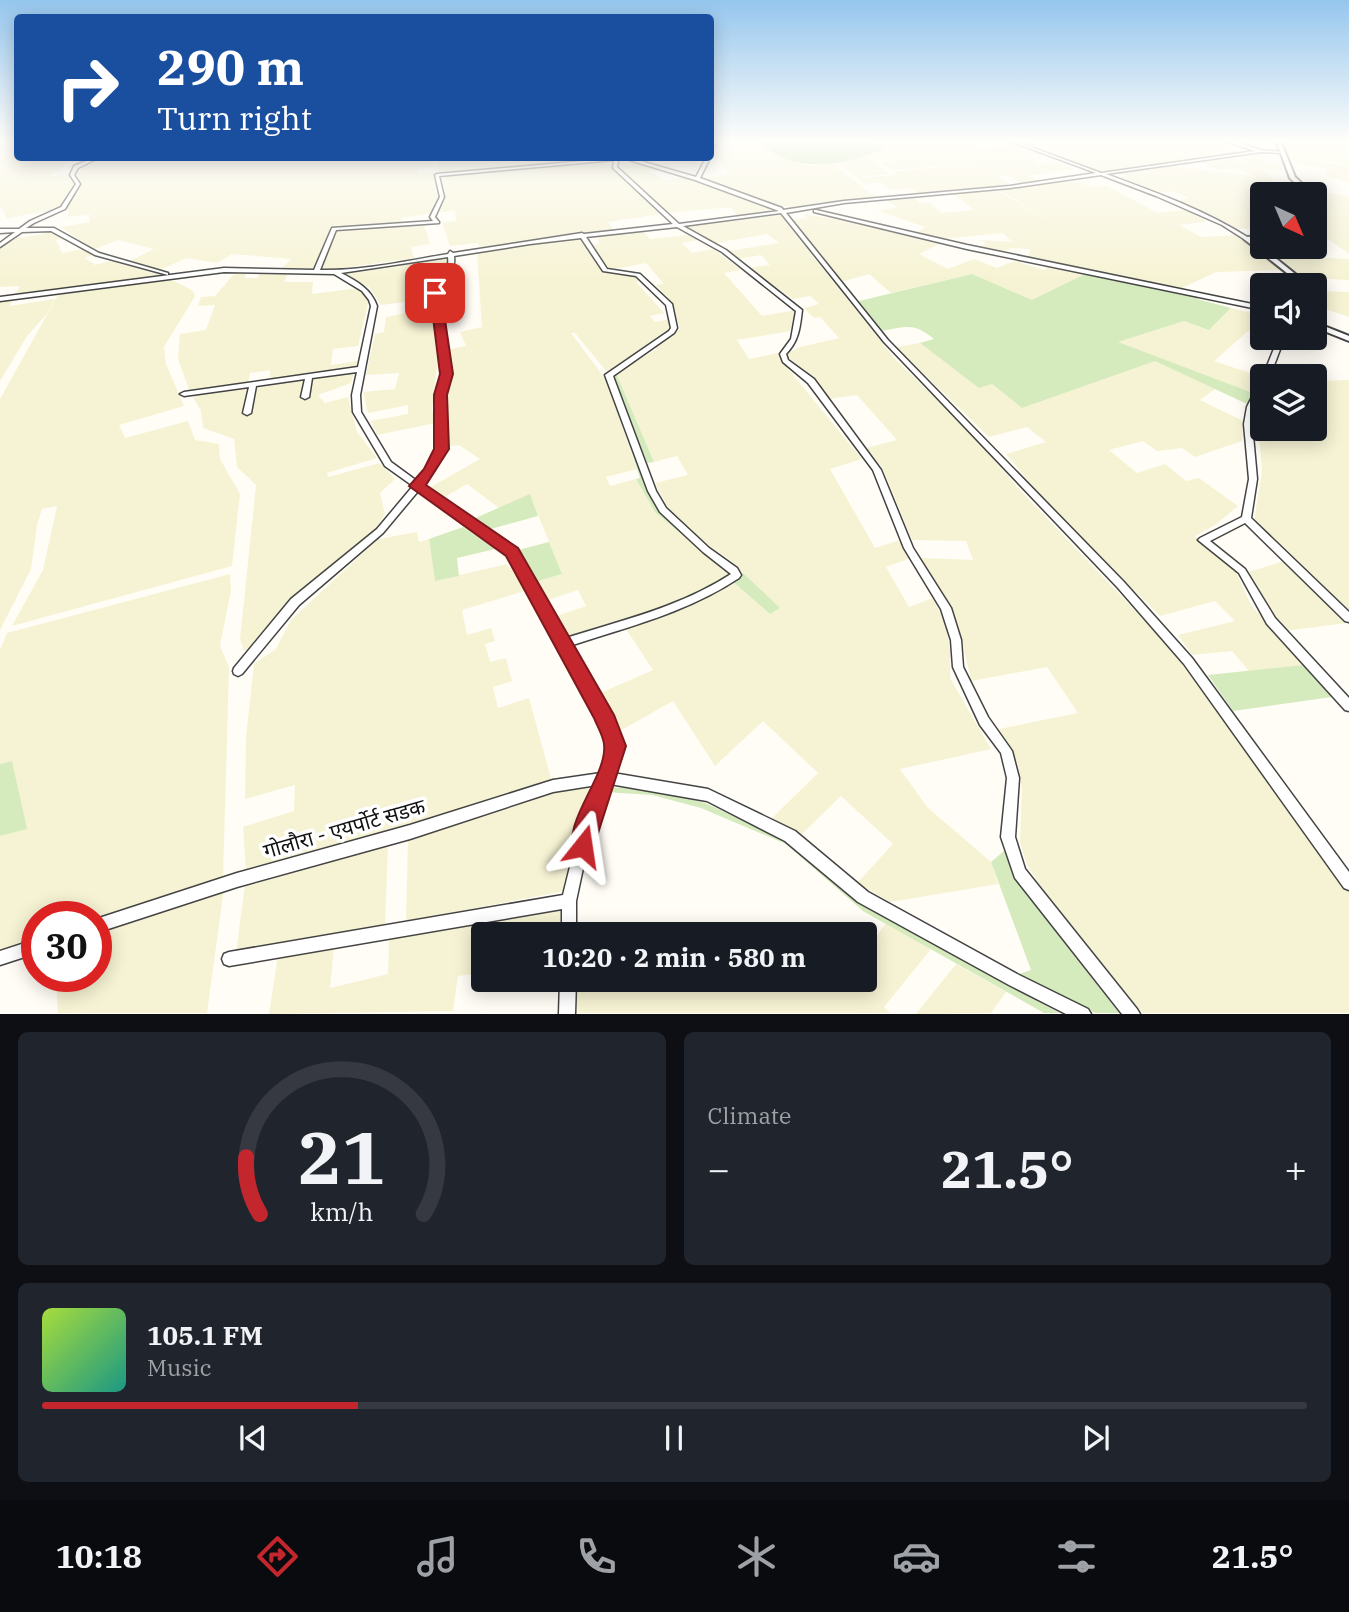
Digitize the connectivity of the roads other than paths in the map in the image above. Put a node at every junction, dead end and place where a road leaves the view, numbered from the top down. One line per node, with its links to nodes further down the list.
1 (76, 187): 11 (street)
2 (440, 187): 17 (street)
3 (633, 187): 9 (street)
4 (720, 187): 8 (street)
5 (1000, 187): 7 (street)
6 (1136, 187): 13 (street)
7 (806, 210): 8 (street); 22 (street)
8 (783, 213): 9 (street); 39 (street)
9 (677, 225): 12 (street); 49 (street)
10 (0, 231): 11 (street)
11 (17, 233): 15 (street); 20 (street)
12 (582, 235): 16 (street); 35 (street)
13 (1247, 239): 14 (street); 19 (street)
14 (1250, 239)
15 (0, 245)
16 (450, 253): 18 (street); 32 (street)
17 (316, 272): 18 (street); 20 (street)
18 (335, 272): 25 (street)
19 (1291, 273)
20 (168, 275): 21 (street)
21 (0, 299)
22 (1250, 305)
23 (1327, 330): 24 (street)
24 (1349, 339)
25 (362, 369): 26 (street); 32 (street)
26 (309, 377): 27 (street); 29 (street)
27 (253, 384): 28 (street); 31 (street)
28 (184, 394)
29 (304, 397)
30 (1250, 413): 33 (street)
31 (247, 414)
32 (416, 486): 35 (street); 36 (street)
33 (1246, 519): 34 (street); 37 (street)
34 (1349, 618)
35 (562, 644): 38 (street)
36 (238, 671)
37 (1349, 706)
38 (606, 778): 40 (street); 41 (street, गोलौरा - एयर्पोर्ट सडक); 48 (street, गोलौरा - एयर्पोर्ट सडक)
39 (1349, 883)
40 (569, 901): 42 (street); 45 (street)
41 (112, 921)
42 (569, 922)
43 (21, 951): 44 (street)
44 (0, 958)
45 (229, 959)
46 (568, 992): 47 (street)
47 (567, 1013)
48 (1083, 1013)
49 (1132, 1013)

